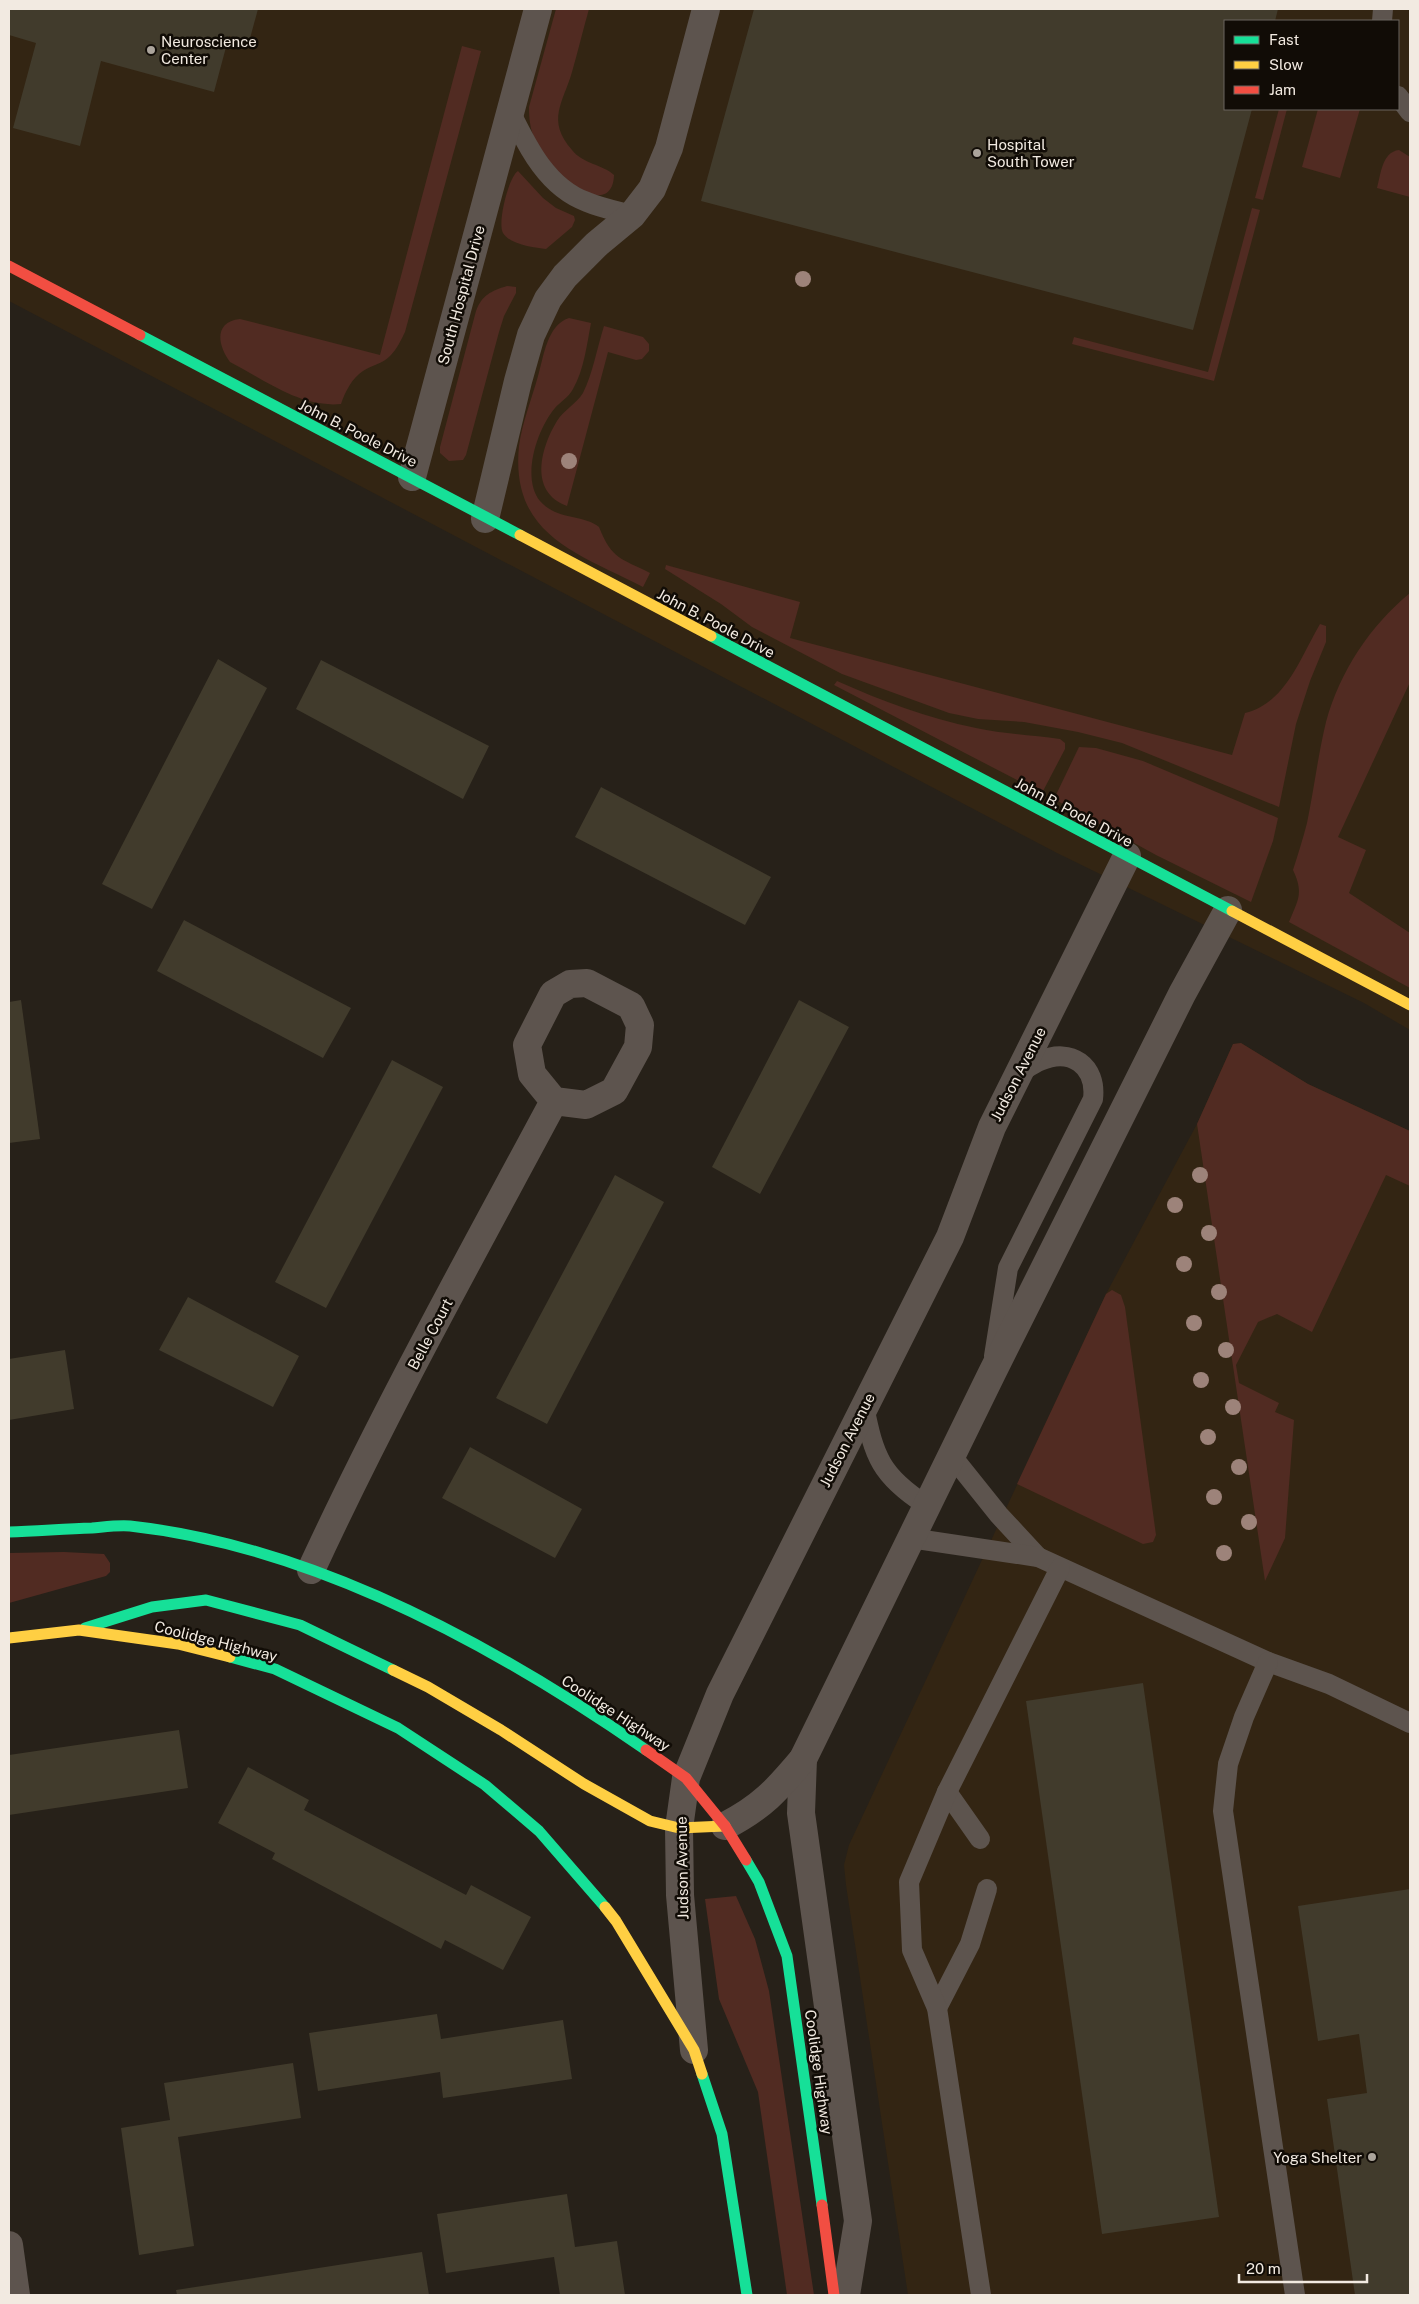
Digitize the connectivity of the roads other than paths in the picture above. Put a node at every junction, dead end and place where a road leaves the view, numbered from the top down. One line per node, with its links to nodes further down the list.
1 (538, 9): 5 (street, South Hospital Drive)
2 (706, 9): 6 (street)
3 (1399, 97): 4 (lane)
4 (1410, 112)
5 (511, 113): 6 (lane); 8 (street, South Hospital Drive)
6 (632, 215): 9 (street)
7 (9, 266): 8 (main road, John B. Poole Drive)
8 (412, 477): 9 (main road, John B. Poole Drive)
9 (485, 519): 10 (main road, John B. Poole Drive)
10 (1127, 856): 11 (main road, John B. Poole Drive); 13 (street, Judson Avenue)
11 (1228, 910): 12 (main road, John B. Poole Drive); 15 (street)
12 (1410, 1005)
13 (1019, 1073): 15 (lane); 16 (street, Judson Avenue)
14 (554, 1101): 14 (street); 23 (street, Belle Court)
15 (992, 1373): 17 (street)
16 (864, 1406): 18 (lane); 29 (street, Judson Avenue)
17 (951, 1455): 18 (street); 21 (lane)
18 (926, 1505): 20 (street)
19 (9, 1532): 23 (main road, Coolidge Highway)
20 (910, 1538): 21 (lane); 28 (street)
21 (1038, 1557): 22 (lane)
22 (1060, 1568): 26 (lane); 30 (lane)
23 (312, 1570): 29 (main road, Coolidge Highway)
24 (79, 1630): 25 (main road, Coolidge Highway); 32 (main road); 36 (main road, Coolidge Highway)
25 (9, 1638)
26 (1268, 1662): 27 (lane); 43 (lane)
27 (1410, 1723)
28 (803, 1759): 31 (street); 41 (street)
29 (686, 1778): 31 (main road, Coolidge Highway); 32 (street, Judson Avenue)
30 (947, 1792): 33 (lane); 35 (lane)
31 (725, 1826): 32 (main road); 40 (main road, Coolidge Highway)
32 (679, 1828): 36 (street, Judson Avenue)
33 (980, 1839)
34 (987, 1889): 35 (lane)
35 (937, 2008): 42 (lane)
36 (694, 2050): 39 (main road, Coolidge Highway)
37 (9, 2245): 38 (street)
38 (16, 2295)
39 (747, 2295)
40 (834, 2295)
41 (846, 2295)
42 (981, 2295)
43 (1295, 2295)

